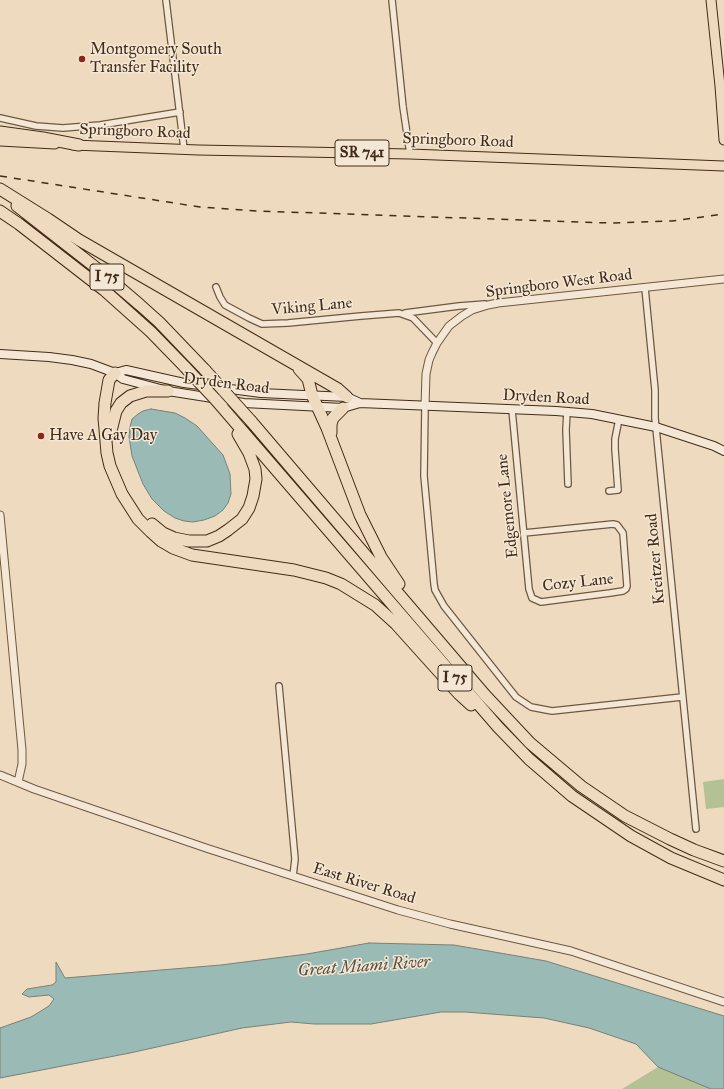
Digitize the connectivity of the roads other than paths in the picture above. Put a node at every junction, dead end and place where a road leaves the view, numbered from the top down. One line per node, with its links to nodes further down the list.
1 (166, 0): 4 (street)
2 (392, 0): 11 (street)
3 (711, 0): 7 (main road)
4 (180, 112): 5 (street); 10 (street)
5 (0, 118)
6 (0, 132): 9 (highway)
7 (724, 140)
8 (0, 142): 9 (main road, Springboro Road / SR 741)
9 (79, 145): 10 (main road, Springboro Road / SR 741)
10 (184, 149): 11 (main road, Springboro Road / SR 741)
11 (410, 154): 12 (main road, Springboro Road / SR 741)
12 (724, 166)
13 (3, 193): 21 (highway); 42 (highway, I 75, bridge)
14 (0, 211): 31 (highway, I 75, bridge)
15 (724, 279): 17 (street, Springboro West Road)
16 (216, 287): 19 (street, Viking Lane)
17 (645, 288): 18 (street, Springboro West Road); 33 (street, Kreitzer Road)
18 (488, 304): 19 (street, Viking Lane); 20 (street, Springboro West Road)
19 (403, 314): 20 (street)
20 (437, 343): 28 (street, Springboro West Road)
21 (275, 352): 25 (highway); 26 (highway)
22 (0, 354): 23 (main road, Dryden Road)
23 (115, 373): 24 (main road, Dryden Road); 25 (main road, Dryden Road); 34 (highway); 45 (highway)
24 (168, 391): 27 (main road, Dryden Road); 34 (highway)
25 (312, 395): 26 (main road, Dryden Road); 27 (highway)
26 (345, 402): 27 (main road, Dryden Road); 28 (main road, Dryden Road); 35 (highway)
27 (318, 406): 35 (highway)
28 (425, 406): 29 (main road, Dryden Road); 44 (street, Springboro West Road)
29 (512, 410): 30 (main road, Dryden Road); 40 (street, Edgemore Lane)
30 (567, 411): 32 (main road, Dryden Road); 37 (street)
31 (229, 418): 34 (highway); 45 (highway, I 75)
32 (619, 419): 33 (main road, Dryden Road); 38 (street)
33 (656, 427): 36 (main road, Dryden Road); 44 (street, Kreitzer Road)
34 (111, 431)
35 (332, 443): 42 (highway)
36 (724, 451)
37 (568, 484)
38 (609, 491)
39 (0, 515): 47 (street)
40 (524, 533): 41 (street, Edgemore Lane); 41 (street, Cozy Lane)
41 (534, 599)
42 (434, 634): 49 (highway, I 75)
43 (279, 686): 50 (street)
44 (682, 697): 48 (street, Kreitzer Road)
45 (498, 727): 51 (highway, I 75)
46 (0, 775): 47 (street, East River Road)
47 (18, 782): 50 (street, East River Road)
48 (696, 828)
49 (724, 861)
50 (293, 876): 52 (street, East River Road)
51 (724, 880)
52 (724, 1002)

